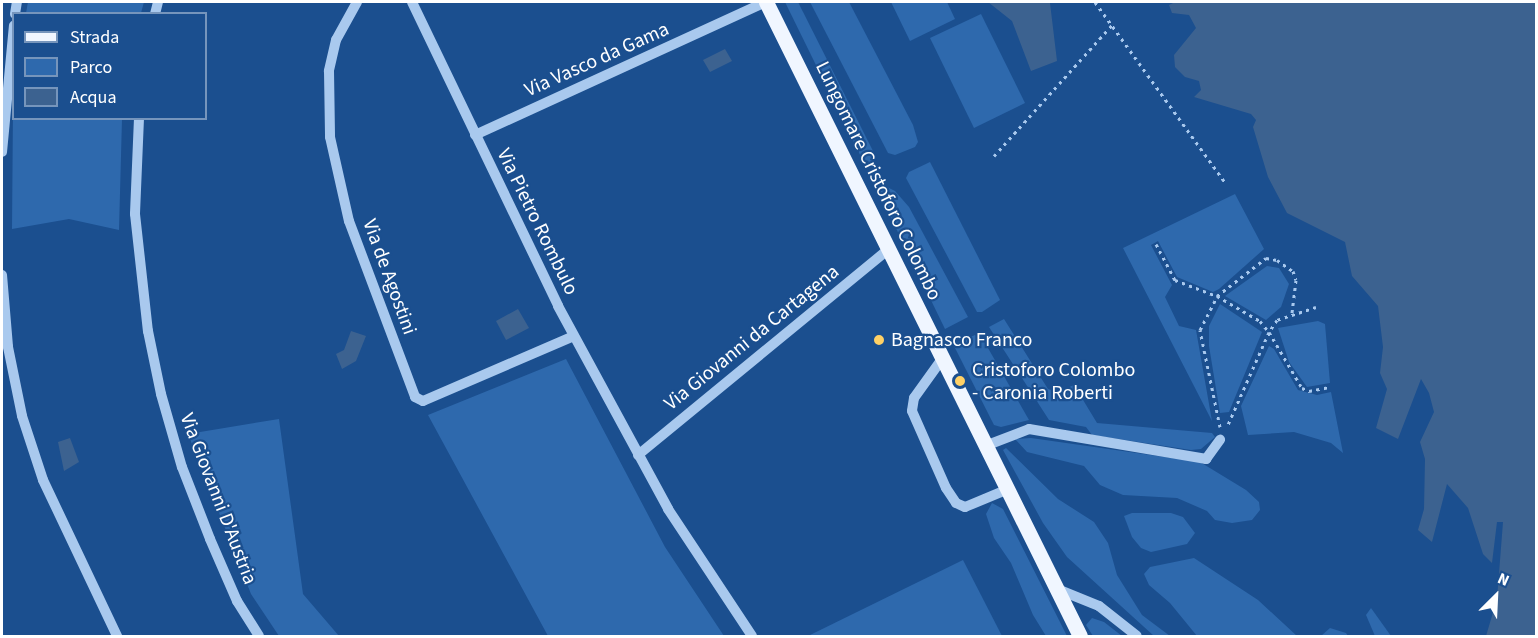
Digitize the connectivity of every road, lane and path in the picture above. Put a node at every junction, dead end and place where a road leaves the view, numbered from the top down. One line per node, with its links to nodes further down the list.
1 (357, 2): 19 (street, Via de Agostini)
2 (412, 2): 8 (street, Via Pietro Rombulo)
3 (766, 2): 8 (street, Via Vasco da Gama); 13 (main road, Lungomare Cristoforo Colombo)
4 (1095, 2): 5 (path)
5 (1112, 25): 10 (path); 11 (path)
6 (12, 47): 9 (street)
7 (139, 120): 28 (street, Via Giovanni D'Austria)
8 (475, 135): 19 (street, Via Pietro Rombulo)
9 (2, 152)
10 (994, 156)
11 (1225, 182)
12 (1156, 244): 15 (path)
13 (889, 249): 20 (main road, Lungomare Cristoforo Colombo); 24 (street, Via Giovanni da Cartagena)
14 (2, 274): 27 (street)
15 (1216, 296): 17 (path); 18 (path); 22 (path)
16 (1316, 307): 17 (path)
17 (1292, 313): 18 (path)
18 (1269, 332): 21 (path); 22 (path)
19 (574, 336): 24 (street, Via Pietro Rombulo)
20 (942, 359): 23 (main road, Lungomare Cristoforo Colombo); 25 (street)
21 (1330, 387)
22 (1220, 440): 23 (street)
23 (985, 446): 25 (main road, Lungomare Cristoforo Colombo)
24 (638, 455): 29 (street, Via Pietro Rombulo)
25 (1006, 490): 26 (main road, Lungomare Cristoforo Colombo)
26 (1057, 589): 30 (main road, Lungomare Cristoforo Colombo); 31 (street)
27 (117, 636)
28 (259, 636)
29 (752, 636)
30 (1080, 636)
31 (1137, 636)

